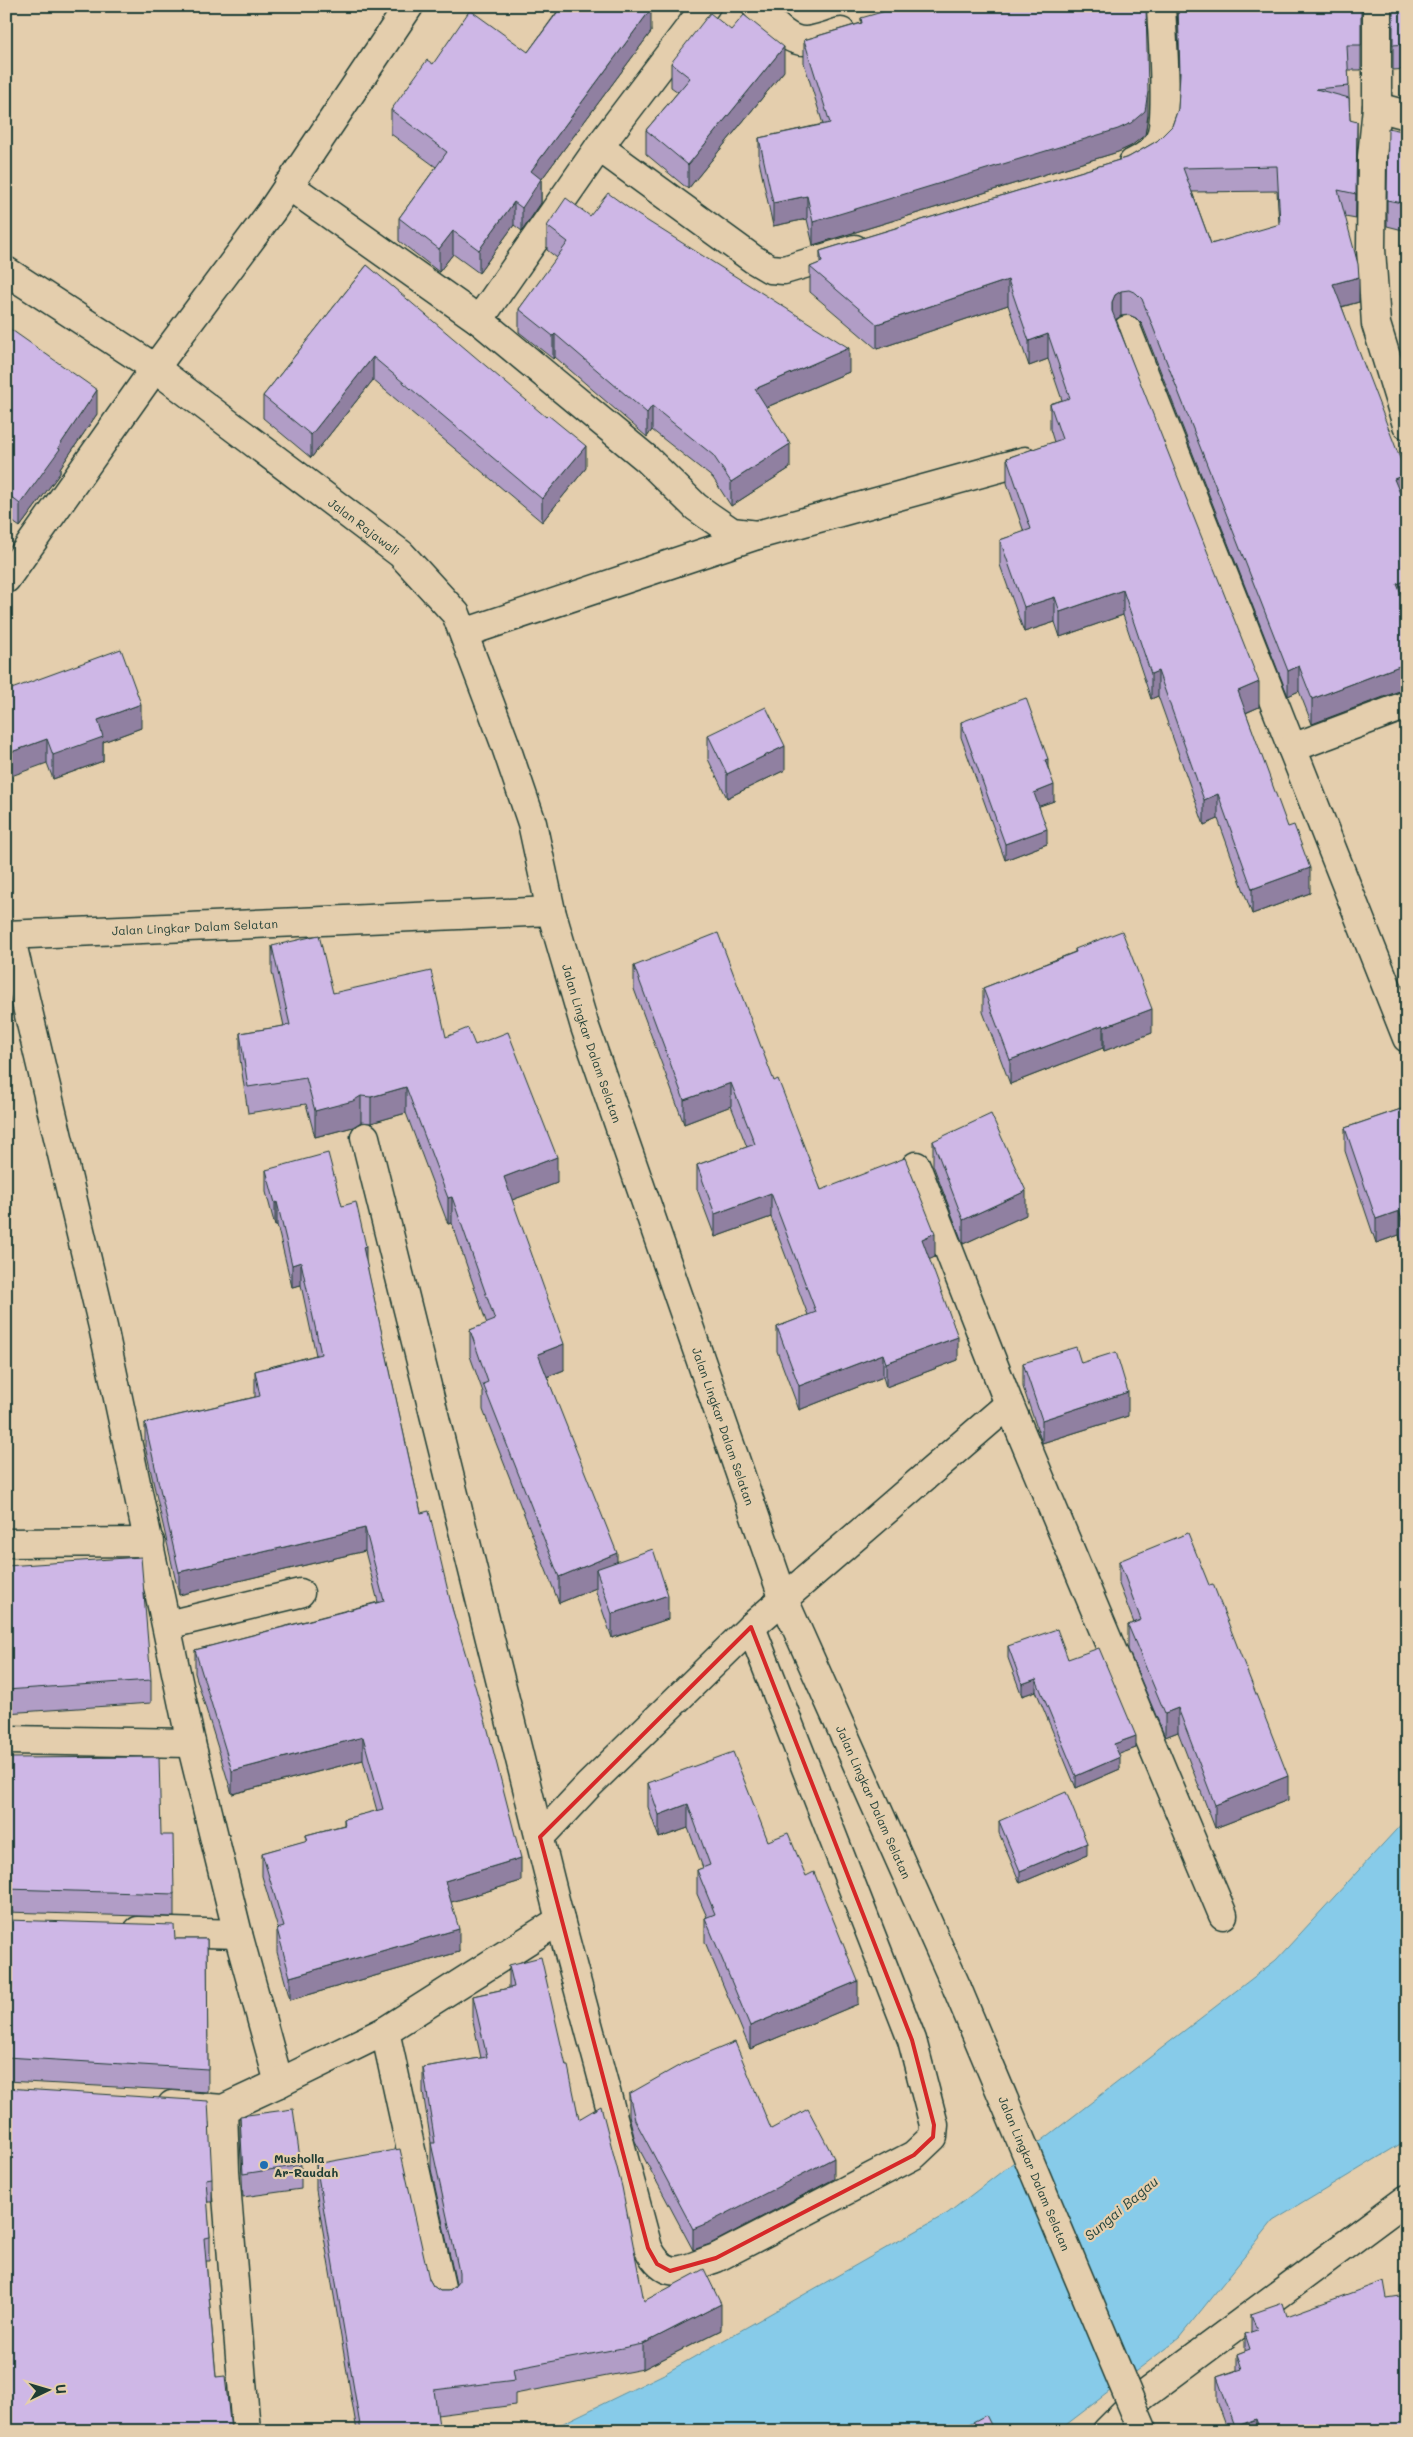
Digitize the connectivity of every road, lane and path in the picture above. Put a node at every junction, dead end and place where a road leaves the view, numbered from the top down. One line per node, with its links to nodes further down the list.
1 (409, 6): 11 (street)
2 (706, 6): 9 (street)
3 (756, 6): 6 (street)
4 (1161, 6): 10 (street)
5 (1377, 6): 7 (street)
6 (862, 26)
7 (1377, 107): 8 (street); 17 (street)
8 (1407, 115)
9 (599, 147): 12 (street); 14 (street)
10 (1106, 172)
11 (288, 186): 14 (street); 16 (street)
12 (882, 241)
13 (6, 271): 16 (street, Jalan Rajawali)
14 (479, 320): 19 (street)
15 (1127, 330): 24 (street)
16 (155, 368): 20 (street); 22 (street, Jalan Rajawali)
17 (1407, 425)
18 (1025, 461): 19 (street)
19 (757, 535): 22 (street)
20 (14, 550): 21 (street)
21 (6, 579)
22 (464, 633): 25 (street, Jalan Rajawali)
23 (1407, 704): 24 (street)
24 (1292, 748): 27 (street)
25 (551, 911): 26 (street, Jalan Lingkar Dalam Selatan); 34 (street, Jalan Lingkar Dalam Selatan)
26 (8, 935): 31 (street)
27 (1407, 1038)
28 (365, 1137): 39 (street)
29 (916, 1166): 30 (street)
30 (1009, 1404): 34 (street); 40 (street)
31 (150, 1542): 32 (street); 35 (street)
32 (6, 1543)
33 (300, 1594): 35 (street)
34 (784, 1600): 36 (street); 52 (street, Jalan Lingkar Dalam Selatan, bridge)
35 (167, 1625): 38 (street)
36 (751, 1627): 39 (street); 41 (street)
37 (6, 1740): 38 (street)
38 (192, 1743): 43 (street)
39 (540, 1837): 41 (street)
40 (1223, 1915)
41 (560, 1920): 44 (street)
42 (113, 1931): 43 (street)
43 (238, 1934): 45 (street)
44 (385, 2031): 45 (street); 49 (street)
45 (279, 2083): 47 (street)
46 (151, 2104): 47 (street)
47 (223, 2109): 50 (street)
48 (1407, 2199): 51 (street)
49 (444, 2301)
50 (246, 2431)
51 (1107, 2431)
52 (1142, 2431)

